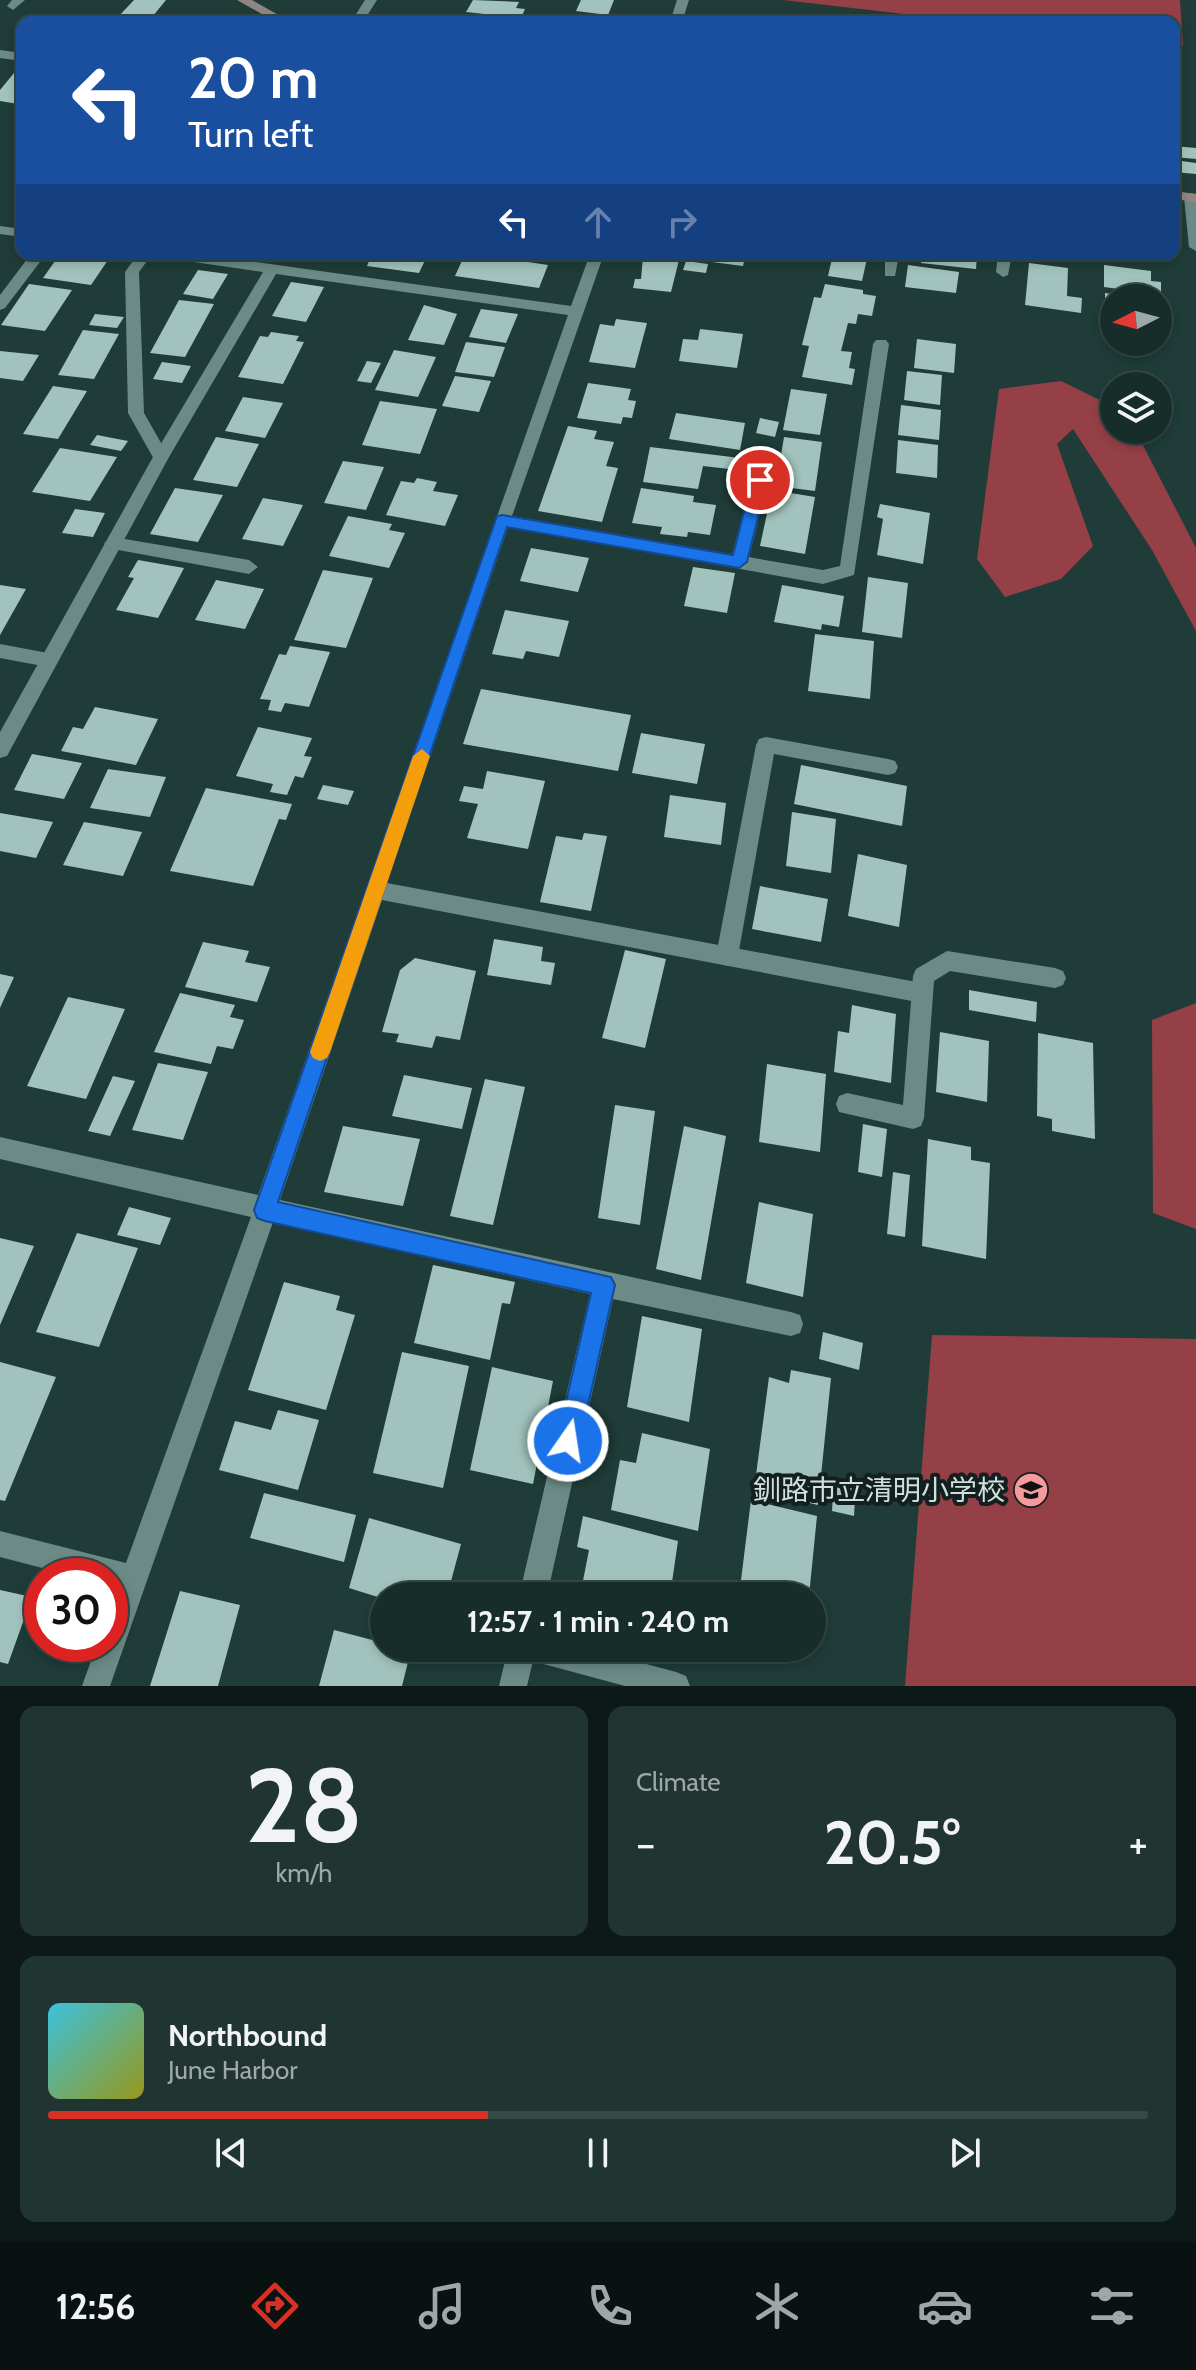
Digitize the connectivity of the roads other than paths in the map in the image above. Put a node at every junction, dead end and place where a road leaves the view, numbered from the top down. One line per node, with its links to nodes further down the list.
1 (243, 0): 2 (street)
2 (274, 16)
3 (1194, 198): 4 (street)
4 (1196, 247)
5 (34, 260): 14 (street)
6 (141, 260): 17 (street)
7 (208, 260): 11 (street)
8 (595, 260): 15 (street)
9 (891, 260): 13 (street)
10 (1004, 260): 12 (street)
11 (272, 269): 15 (street); 17 (street)
12 (1003, 272)
13 (890, 273)
14 (0, 305)
15 (577, 312): 19 (street)
16 (881, 344): 21 (street)
17 (161, 457): 20 (street)
18 (760, 480): 21 (street)
19 (502, 520): 21 (street); 27 (street)
20 (113, 543): 22 (street); 24 (street)
21 (739, 562)
22 (249, 567)
23 (0, 651): 24 (street)
24 (48, 660): 25 (street)
25 (0, 750)
26 (888, 767): 28 (street)
27 (376, 890): 28 (street); 33 (street)
28 (727, 956): 30 (street)
29 (1055, 978): 30 (street)
30 (922, 993): 31 (street)
31 (847, 1104)
32 (0, 1148): 33 (street)
33 (265, 1210): 34 (street); 37 (street)
34 (604, 1285): 35 (street); 38 (street)
35 (791, 1324)
36 (0, 1544): 37 (street)
37 (134, 1578): 41 (street)
38 (536, 1582)
39 (519, 1662): 42 (street)
40 (588, 1662): 43 (street)
41 (96, 1686)
42 (513, 1686)
43 (676, 1686)

